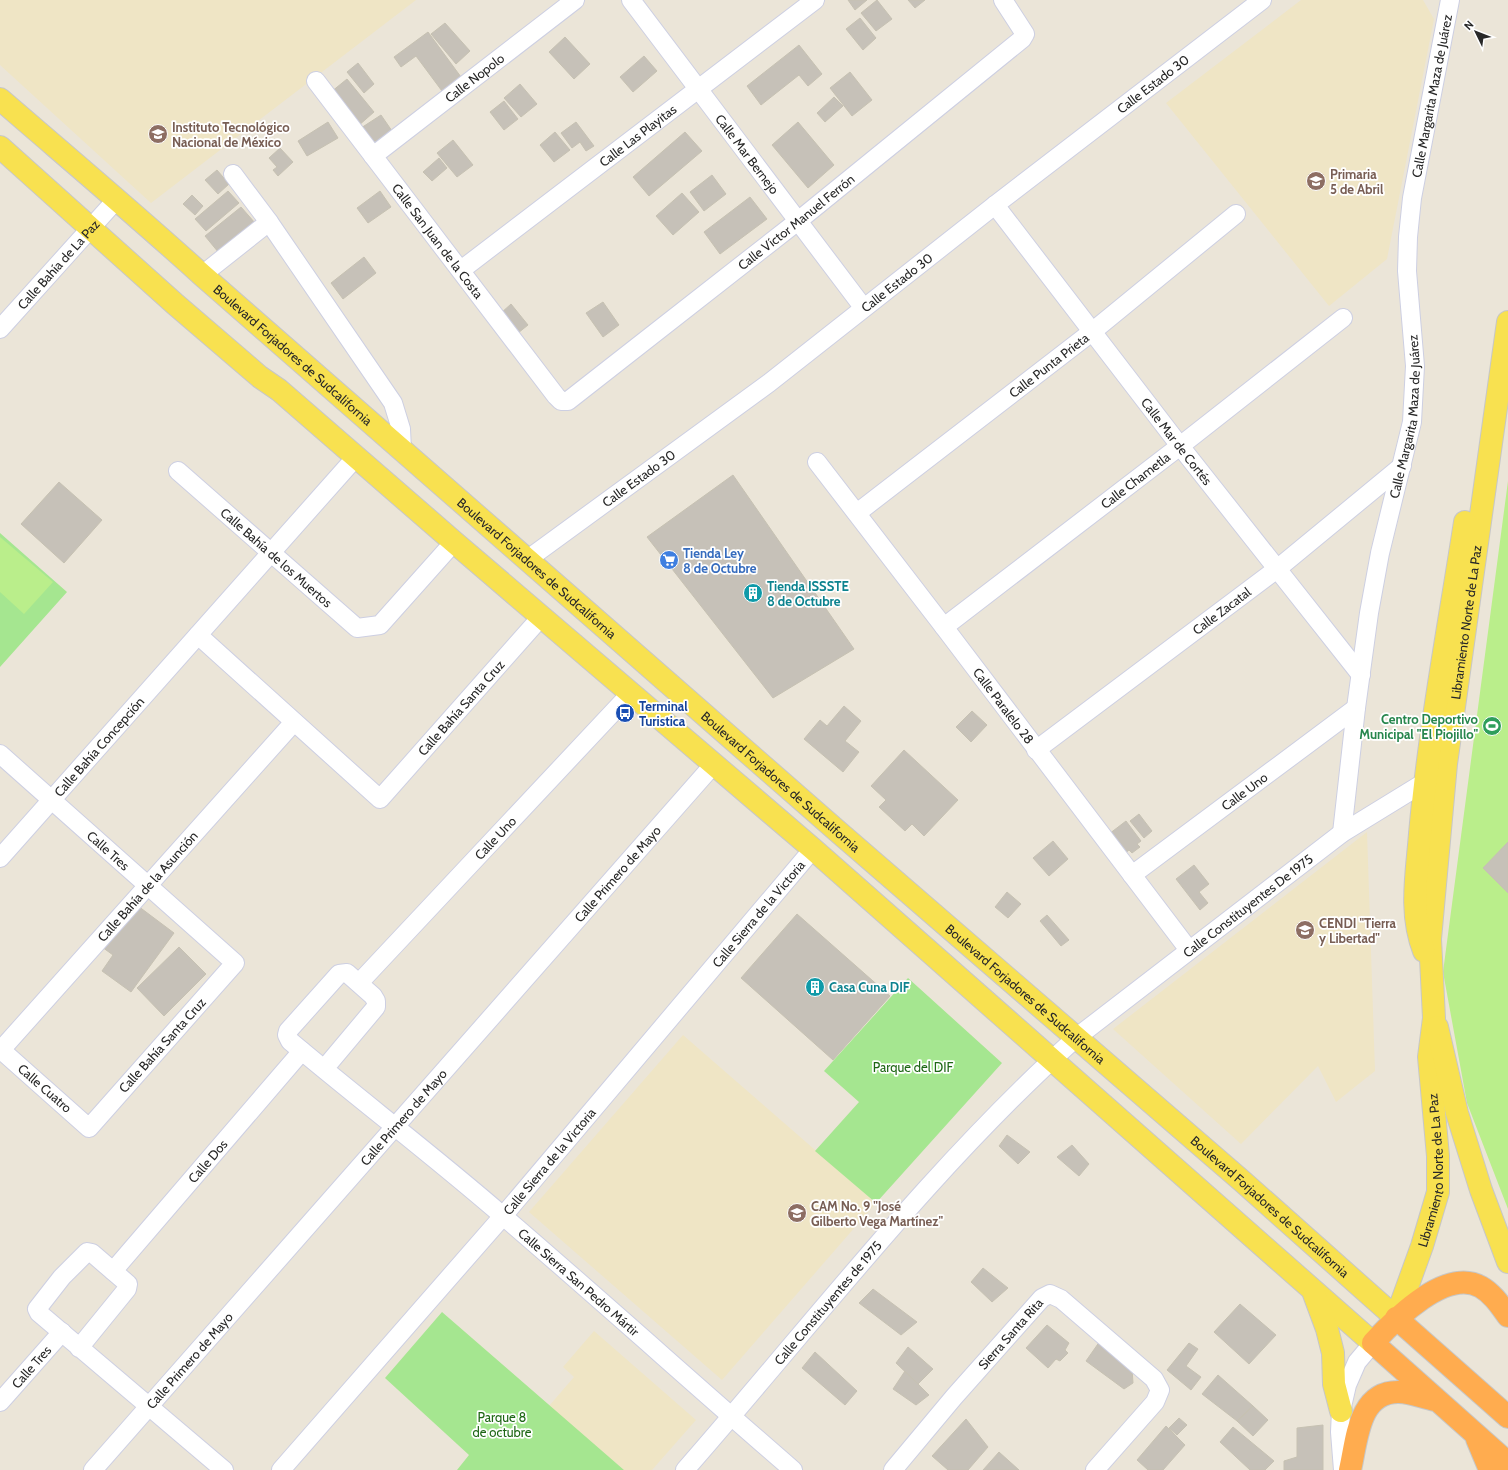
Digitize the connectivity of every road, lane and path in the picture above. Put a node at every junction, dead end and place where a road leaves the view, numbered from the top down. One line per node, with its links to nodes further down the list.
1 (575, 0): 13 (street, Calle Nopolo)
2 (631, 0): 10 (street, Calle Mar Bernejo)
3 (815, 0): 10 (street, Calle Las Playitas)
4 (1003, 0): 18 (street, Calle Víctor Manuel Ferrón)
5 (1262, 0): 16 (street, Calle Estado 30)
6 (1437, 0): 8 (street)
7 (1450, 0): 8 (street, Calle Margarita Maza de Juárez)
8 (1445, 20): 34 (street, Calle Margarita Maza de Juárez)
9 (316, 81): 13 (street, Calle San Juan de la Costa)
10 (697, 90): 18 (street, Calle Mar Bernejo); 21 (street, Calle Las Playitas)
11 (0, 99): 15 (main road, Boulevard Forjadores de Sudcalifornia)
12 (0, 147): 20 (main road)
13 (373, 156): 21 (street, Calle San Juan de la Costa)
14 (233, 174): 19 (street)
15 (116, 200): 20 (street, Calle Bahía de La Paz); 22 (main road, Boulevard Forjadores de Sudcalifornia)
16 (995, 205): 23 (street, Calle Estado 30); 27 (street, Calle Mar de Cortés)
17 (1236, 214): 27 (street, Calle Punta Prieta)
18 (798, 221): 23 (street, Calle Mar Bernejo); 28 (street, Calle Víctor Manuel Ferrón)
19 (268, 222): 22 (street); 31 (street)
20 (91, 228): 26 (street, Calle Bahía de La Paz); 32 (main road)
21 (461, 270): 28 (street, Calle San Juan de la Costa)
22 (202, 275): 31 (main road, Boulevard Forjadores de Sudcalifornia)
23 (863, 308): 39 (street, Calle Estado 30)
24 (1343, 318): 30 (street, Calle Chametla)
25 (1508, 322): 29 (main road, Libramiento Norte de La Paz)
26 (0, 329)
27 (1093, 331): 30 (street, Calle Mar de Cortés); 36 (street, Calle Punta Prieta)
28 (561, 401)
29 (1492, 433): 51 (main road); 60 (main road, Libramiento Norte de La Paz)
30 (1180, 446): 40 (street, Calle Mar de Cortés); 42 (street, Calle Chametla)
31 (402, 450): 39 (main road, Boulevard Forjadores de Sudcalifornia)
32 (356, 456): 37 (main road); 38 (street, Calle Bahía Concepción)
33 (817, 462): 36 (street, Calle Paralelo 28)
34 (1402, 466): 40 (street, Calle Zacatal); 44 (street, Calle Margarita Maza de Juárez)
35 (178, 471): 38 (street, Calle Bahía de los Muertos)
36 (857, 513): 42 (street, Calle Paralelo 28)
37 (454, 542): 38 (street, Calle Bahía de los Muertos); 41 (main road)
38 (271, 552): 43 (street, Calle Bahía Concepción)
39 (528, 559): 63 (main road, Boulevard Forjadores de Sudcalifornia)
40 (1277, 569): 44 (street, Calle Mar de Cortés); 48 (street, Calle Zacatal)
41 (542, 616): 45 (main road); 47 (street, Calle Bahía Santa Cruz)
42 (944, 626): 48 (street, Calle Paralelo 28)
43 (198, 634): 47 (street); 52 (street, Calle Bahía Concepción)
44 (1361, 675): 46 (street, Calle Margarita Maza de Juárez)
45 (631, 693): 50 (main road); 61 (street, Calle Uno)
46 (1356, 708): 53 (street, Calle Margarita Maza de Juárez); 56 (street, Calle Uno)
47 (294, 722): 57 (street, Calle Bahía de la Asunción)
48 (1036, 750): 56 (street, Calle Paralelo 28)
49 (0, 754): 52 (street, Calle Tres)
50 (714, 764): 54 (main road); 68 (street, Calle Primero de Mayo)
51 (1425, 782): 53 (street, Calle Constituyentes De 1975); 60 (main road)
52 (52, 800): 55 (street, Calle Bahía Concepción); 57 (street, Calle Tres)
53 (1342, 833): 58 (street, Calle Constituyentes De 1975)
54 (813, 849): 66 (main road); 70 (street, Calle Sierra de la Victoria)
55 (0, 858)
56 (1132, 875): 58 (street, Calle Paralelo 28)
57 (147, 885): 59 (street, Calle Tres); 64 (street, Calle Bahía de la Asunción)
58 (1189, 950): 63 (street, Calle Constituyentes De 1975)
59 (235, 963): 69 (street, Calle Bahía Santa Cruz)
60 (1431, 968): 62 (main road, Libramiento Norte de La Paz)
61 (359, 984): 65 (street, Calle Sierra San Pedro Mártir); 67 (street, Calle Sierra San Pedro Mártir)
62 (1434, 1018): 71 (main road, Libramiento Norte de La Paz); 75 (main road, Libramiento Norte de La Paz)
63 (1077, 1037): 66 (street, Calle Constituyentes de 1975); 75 (main road, Boulevard Forjadores de Sudcalifornia)
64 (0, 1050): 69 (street, Calle Cuatro)
65 (302, 1051): 67 (street, Calle Sierra San Pedro Mártir); 72 (street, Calle Dos)
66 (1052, 1059): 73 (main road); 83 (street, Calle Constituyentes de 1975)
67 (324, 1069): 68 (street, Calle Sierra San Pedro Mártir)
68 (395, 1126): 70 (street, Calle Sierra San Pedro Mártir); 81 (street, Calle Primero de Mayo)
69 (89, 1128)
70 (503, 1216): 83 (street, Calle Sierra San Pedro Mártir); 89 (street, Calle Sierra de la Victoria)
71 (1508, 1262)
72 (113, 1271): 76 (street); 78 (street)
73 (1312, 1291): 77 (main road); 82 (main road)
74 (1508, 1316): 75 (highway)
75 (1396, 1318): 77 (highway); 84 (highway, Boulevard Forjadores de Sudcalifornia)
76 (62, 1332): 78 (street); 80 (street, Calle Tres)
77 (1373, 1343): 79 (highway); 82 (street)
78 (80, 1348): 81 (street)
79 (1436, 1401): 85 (highway); 95 (highway)
80 (0, 1402)
81 (148, 1407): 87 (street, Calle Primero de Mayo); 88 (street)
82 (1342, 1411): 94 (street)
83 (732, 1417): 90 (street, Calle Constituyentes de 1975); 91 (street, Calle Sierra San Pedro Mártir)
84 (1508, 1417)
85 (1475, 1434): 86 (highway); 96 (highway)
86 (1508, 1463)
87 (93, 1470)
88 (224, 1470)
89 (281, 1470)
90 (685, 1470)
91 (793, 1470)
92 (893, 1470): 93 (street, Sierra Santa Rita)
93 (1095, 1470)
94 (1343, 1470)
95 (1350, 1470)
96 (1490, 1470)

